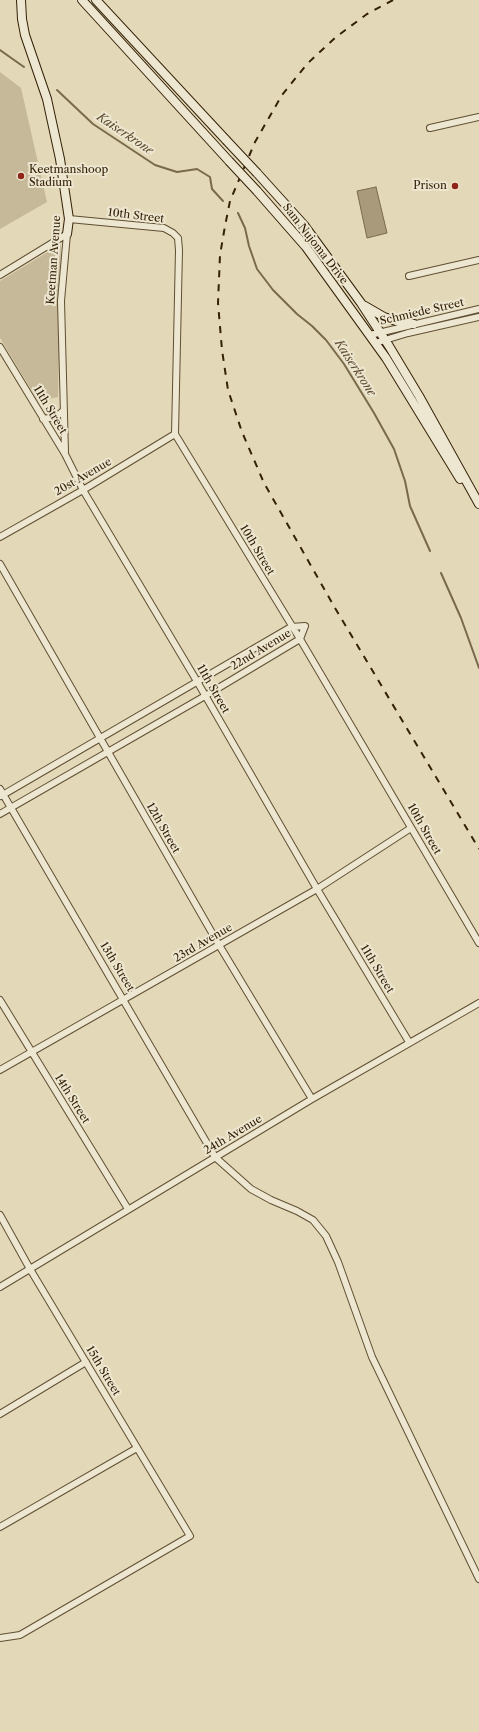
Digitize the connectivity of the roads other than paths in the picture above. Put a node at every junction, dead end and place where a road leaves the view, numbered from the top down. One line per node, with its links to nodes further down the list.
1 (21, 0): 6 (main road, Keetman Avenue)
2 (82, 0): 16 (main road, Sam Nujoma Drive, bridge)
3 (96, 0): 11 (main road, Sam Nujoma Drive, bridge)
4 (479, 117): 5 (street)
5 (430, 128)
6 (69, 219): 7 (main road, Keetman Avenue); 22 (street, 10th Street)
7 (67, 234): 9 (street); 20 (street, Keetman Avenue)
8 (479, 260): 10 (street)
9 (0, 275)
10 (409, 276)
11 (361, 303): 14 (main road); 15 (main road, Sam Nujoma Drive)
12 (479, 309): 14 (street, Schmiede Street)
13 (479, 317): 17 (street, Schmiede Street)
14 (414, 324): 15 (street, Schmiede Street)
15 (380, 332): 16 (street, Schmiede Street); 17 (main road, Sam Nujoma Drive)
16 (370, 335): 18 (main road, Sam Nujoma Drive)
17 (385, 339): 18 (street, Schmiede Street); 25 (main road, Sam Nujoma Drive)
18 (375, 343): 26 (main road, Sam Nujoma Drive)
19 (0, 347): 21 (street, 11th Street)
20 (63, 411): 21 (street); 23 (street, Keetman Avenue)
21 (43, 419): 23 (street, 11th Street)
22 (176, 434): 24 (street, 20st Avenue); 29 (street, 10th Street)
23 (65, 454): 24 (street, 11th Street)
24 (83, 490): 27 (street, 20st Avenue); 31 (street, 11th Street)
25 (479, 504)
26 (479, 510)
27 (0, 537)
28 (0, 564): 33 (street, 12th Street)
29 (291, 627): 30 (street, 10th Street); 30 (street, 22nd Avenue); 31 (street, 22nd Avenue)
30 (300, 639): 32 (street, 22nd Avenue); 38 (street, 10th Street)
31 (198, 683): 32 (street, 11th Street); 33 (street, 22nd Avenue)
32 (205, 696): 34 (street, 22nd Avenue); 39 (street, 11th Street)
33 (101, 739): 34 (street, 12th Street); 35 (street, 22nd Avenue)
34 (108, 752): 36 (street, 22nd Avenue); 41 (street, 12th Street)
35 (1, 793): 36 (street, 13th Street)
36 (10, 808): 37 (street, 22nd Avenue); 42 (street, 13th Street)
37 (0, 814)
38 (412, 828): 39 (street, 23rd Avenue); 40 (street, 10th Street)
39 (317, 889): 41 (street, 23rd Avenue); 45 (street, 11th Street)
40 (479, 943)
41 (219, 945): 42 (street, 23rd Avenue); 48 (street, 12th Street)
42 (124, 999): 46 (street, 23rd Avenue); 49 (street, 13th Street)
43 (0, 1000): 46 (street, 14th Street)
44 (479, 1003): 45 (street, 24th Avenue)
45 (409, 1042): 48 (street, 24th Avenue)
46 (31, 1052): 47 (street, 23rd Avenue); 50 (street, 14th Street)
47 (0, 1070)
48 (312, 1099): 49 (street, 24th Avenue)
49 (216, 1157): 50 (street, 24th Avenue); 58 (street, 13th Street)
50 (128, 1209): 52 (street, 24th Avenue)
51 (0, 1215): 52 (street, 15th Street)
52 (30, 1269): 53 (street, 24th Avenue); 54 (street, 15th Street)
53 (0, 1287)
54 (86, 1362): 55 (street); 56 (street, 15th Street)
55 (0, 1414)
56 (137, 1448): 57 (street); 59 (street, 15th Street)
57 (0, 1527)
58 (479, 1580)
59 (0, 1638)

